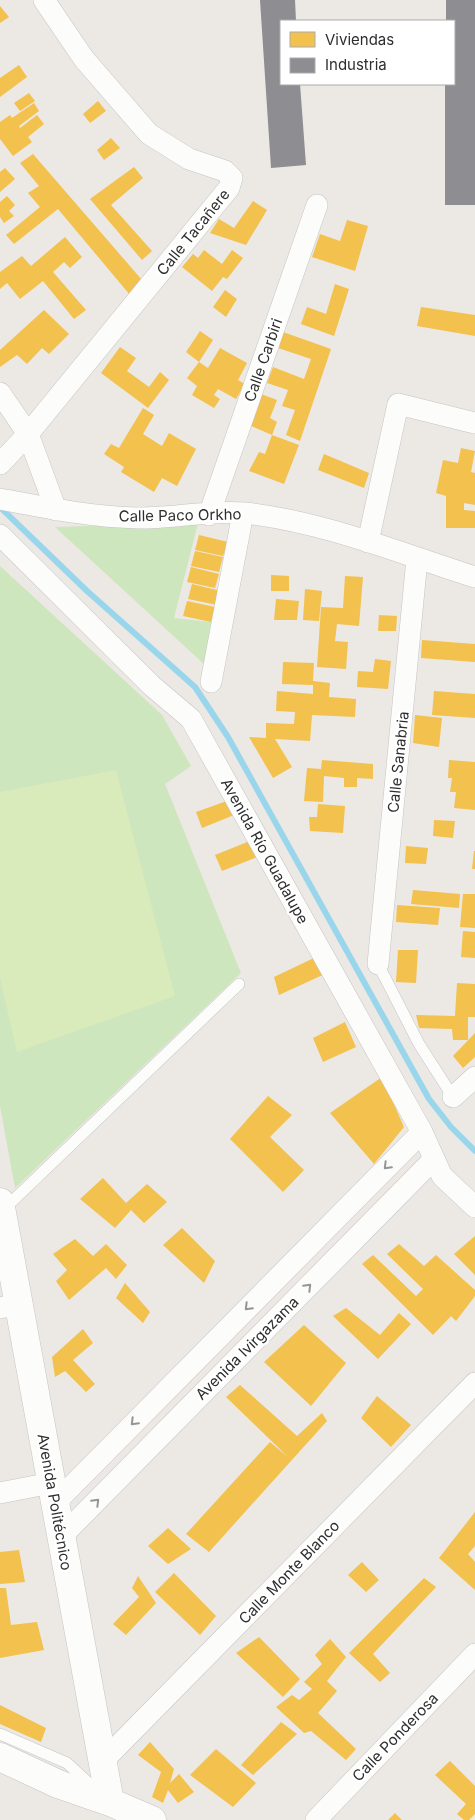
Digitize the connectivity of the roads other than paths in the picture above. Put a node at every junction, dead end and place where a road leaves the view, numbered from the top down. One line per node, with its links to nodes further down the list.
1 (44, 0): 5 (street, Calle Tacañere)
2 (317, 205): 10 (street, Calle Carbiri)
3 (0, 393): 5 (street)
4 (475, 423): 12 (street)
5 (28, 434): 6 (street, Calle Tacañere); 8 (street)
6 (0, 464)
7 (0, 499): 8 (street, Calle Paco Orkho)
8 (56, 510): 10 (street, Calle Paco Orkho)
9 (243, 513): 10 (street, Calle Paco Orkho); 12 (street, Calle Paco Orkho); 15 (street)
10 (209, 515)
11 (0, 535): 20 (street, Avenida Río Guadalupe)
12 (368, 542): 13 (street, Calle Paco Orkho)
13 (417, 559): 14 (street, Calle Paco Orkho); 16 (street, Calle Sanabria)
14 (475, 577)
15 (211, 682)
16 (378, 964): 19 (lane)
17 (239, 984): 22 (lane)
18 (475, 1077): 19 (street)
19 (453, 1097)
20 (422, 1132): 21 (street, Avenida Río Guadalupe); 27 (street, Avenida Ivirgazama, one-way to 27)
21 (433, 1160): 23 (street, Avenida Río Guadalupe); 28 (street, Avenida Ivirgazama, one-way to 21)
22 (1, 1206): 24 (street, Avenida Politécnico)
23 (475, 1208)
24 (9, 1306): 27 (street, Avenida Politécnico)
25 (475, 1383): 32 (street, Calle Monte Blanco)
26 (0, 1493): 27 (street)
27 (53, 1493): 28 (street, Avenida Politécnico)
28 (61, 1537): 32 (street, Avenida Politécnico)
29 (475, 1654): 35 (street, Calle Ponderosa)
30 (0, 1734): 33 (lane)
31 (0, 1757): 33 (street)
32 (102, 1762): 33 (street, Avenida Politécnico)
33 (110, 1802): 34 (street)
34 (141, 1818)
35 (316, 1820)

